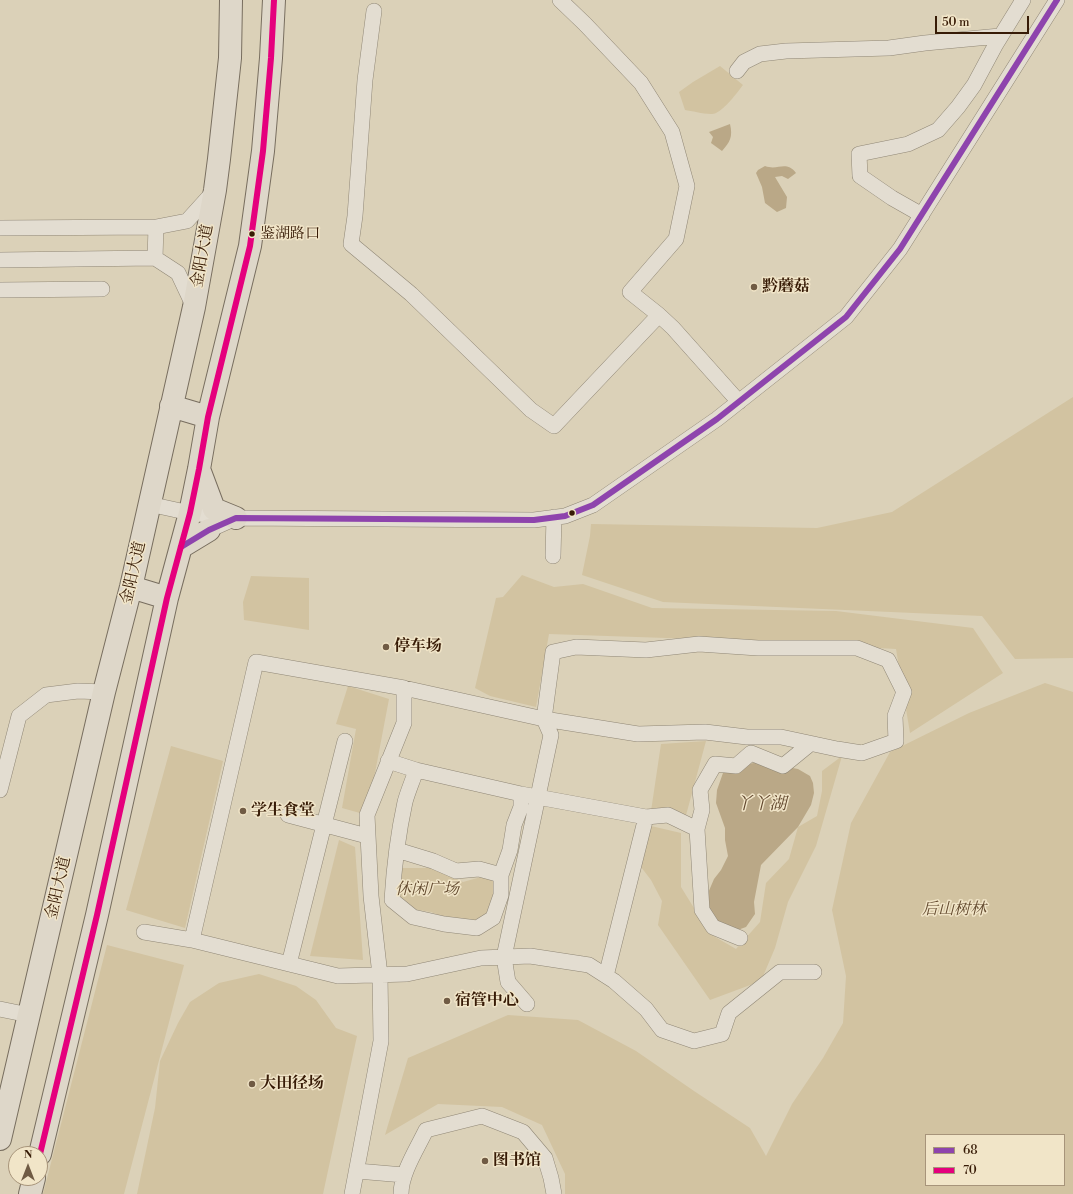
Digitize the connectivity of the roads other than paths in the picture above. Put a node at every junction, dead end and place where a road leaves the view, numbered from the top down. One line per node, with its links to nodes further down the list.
1 (231, 0): 9 (main road, 金阳大道)
2 (274, 0): 21 (main road)
3 (560, 0): 18 (street)
4 (1023, 0): 7 (street)
5 (1058, 0): 10 (street)
6 (374, 11): 18 (street)
7 (1000, 36): 8 (street); 10 (street)
8 (737, 71)
9 (215, 190): 12 (street); 17 (main road, 金阳大道)
10 (922, 215): 19 (street)
11 (0, 228): 12 (street)
12 (156, 228): 13 (street)
13 (155, 258): 14 (street); 17 (street)
14 (0, 260)
15 (102, 289): 16 (street)
16 (0, 290)
17 (194, 307): 20 (main road, 金阳大道)
18 (660, 315): 19 (street)
19 (739, 402): 25 (street)
20 (171, 406): 21 (main road); 23 (main road, 金阳大道)
21 (208, 417): 22 (main road)
22 (199, 469): 24 (main road); 26 (main road)
23 (149, 504): 24 (street); 30 (main road, 金阳大道)
24 (190, 513): 26 (street); 28 (main road)
25 (554, 517): 26 (street); 29 (street)
26 (236, 518): 27 (street)
27 (209, 530): 28 (main road)
28 (181, 547): 31 (main road)
29 (553, 556)
30 (131, 588): 31 (main road); 33 (main road, 金阳大道)
31 (167, 598): 60 (main road)
32 (404, 688): 34 (street); 37 (street); 50 (street)
33 (104, 692): 39 (street); 58 (main road, 金阳大道)
34 (544, 719): 36 (street); 36 (street); 41 (street)
35 (345, 741): 52 (street)
36 (810, 744): 44 (street)
37 (388, 762): 38 (street); 45 (street)
38 (416, 770): 40 (street); 46 (street)
39 (0, 790)
40 (521, 794): 41 (street); 47 (street)
41 (537, 797): 43 (street); 51 (street)
42 (288, 815): 45 (street)
43 (646, 817): 44 (street); 55 (street)
44 (697, 829): 49 (street)
45 (368, 836): 54 (street)
46 (397, 850): 47 (street); 47 (street)
47 (501, 875)
48 (144, 932): 50 (street)
49 (740, 938)
50 (192, 940): 52 (street)
51 (504, 957): 54 (street); 55 (street); 56 (street)
52 (290, 964): 54 (street)
53 (814, 972): 55 (street)
54 (380, 975): 61 (street)
55 (606, 976)
56 (527, 1004)
57 (0, 1009): 58 (street)
58 (29, 1015): 59 (main road, 金阳大道)
59 (0, 1139)
60 (42, 1146)
61 (357, 1170): 62 (street); 63 (street)
62 (404, 1175): 64 (street); 65 (street)
63 (352, 1194)
64 (401, 1194)
65 (554, 1194)

